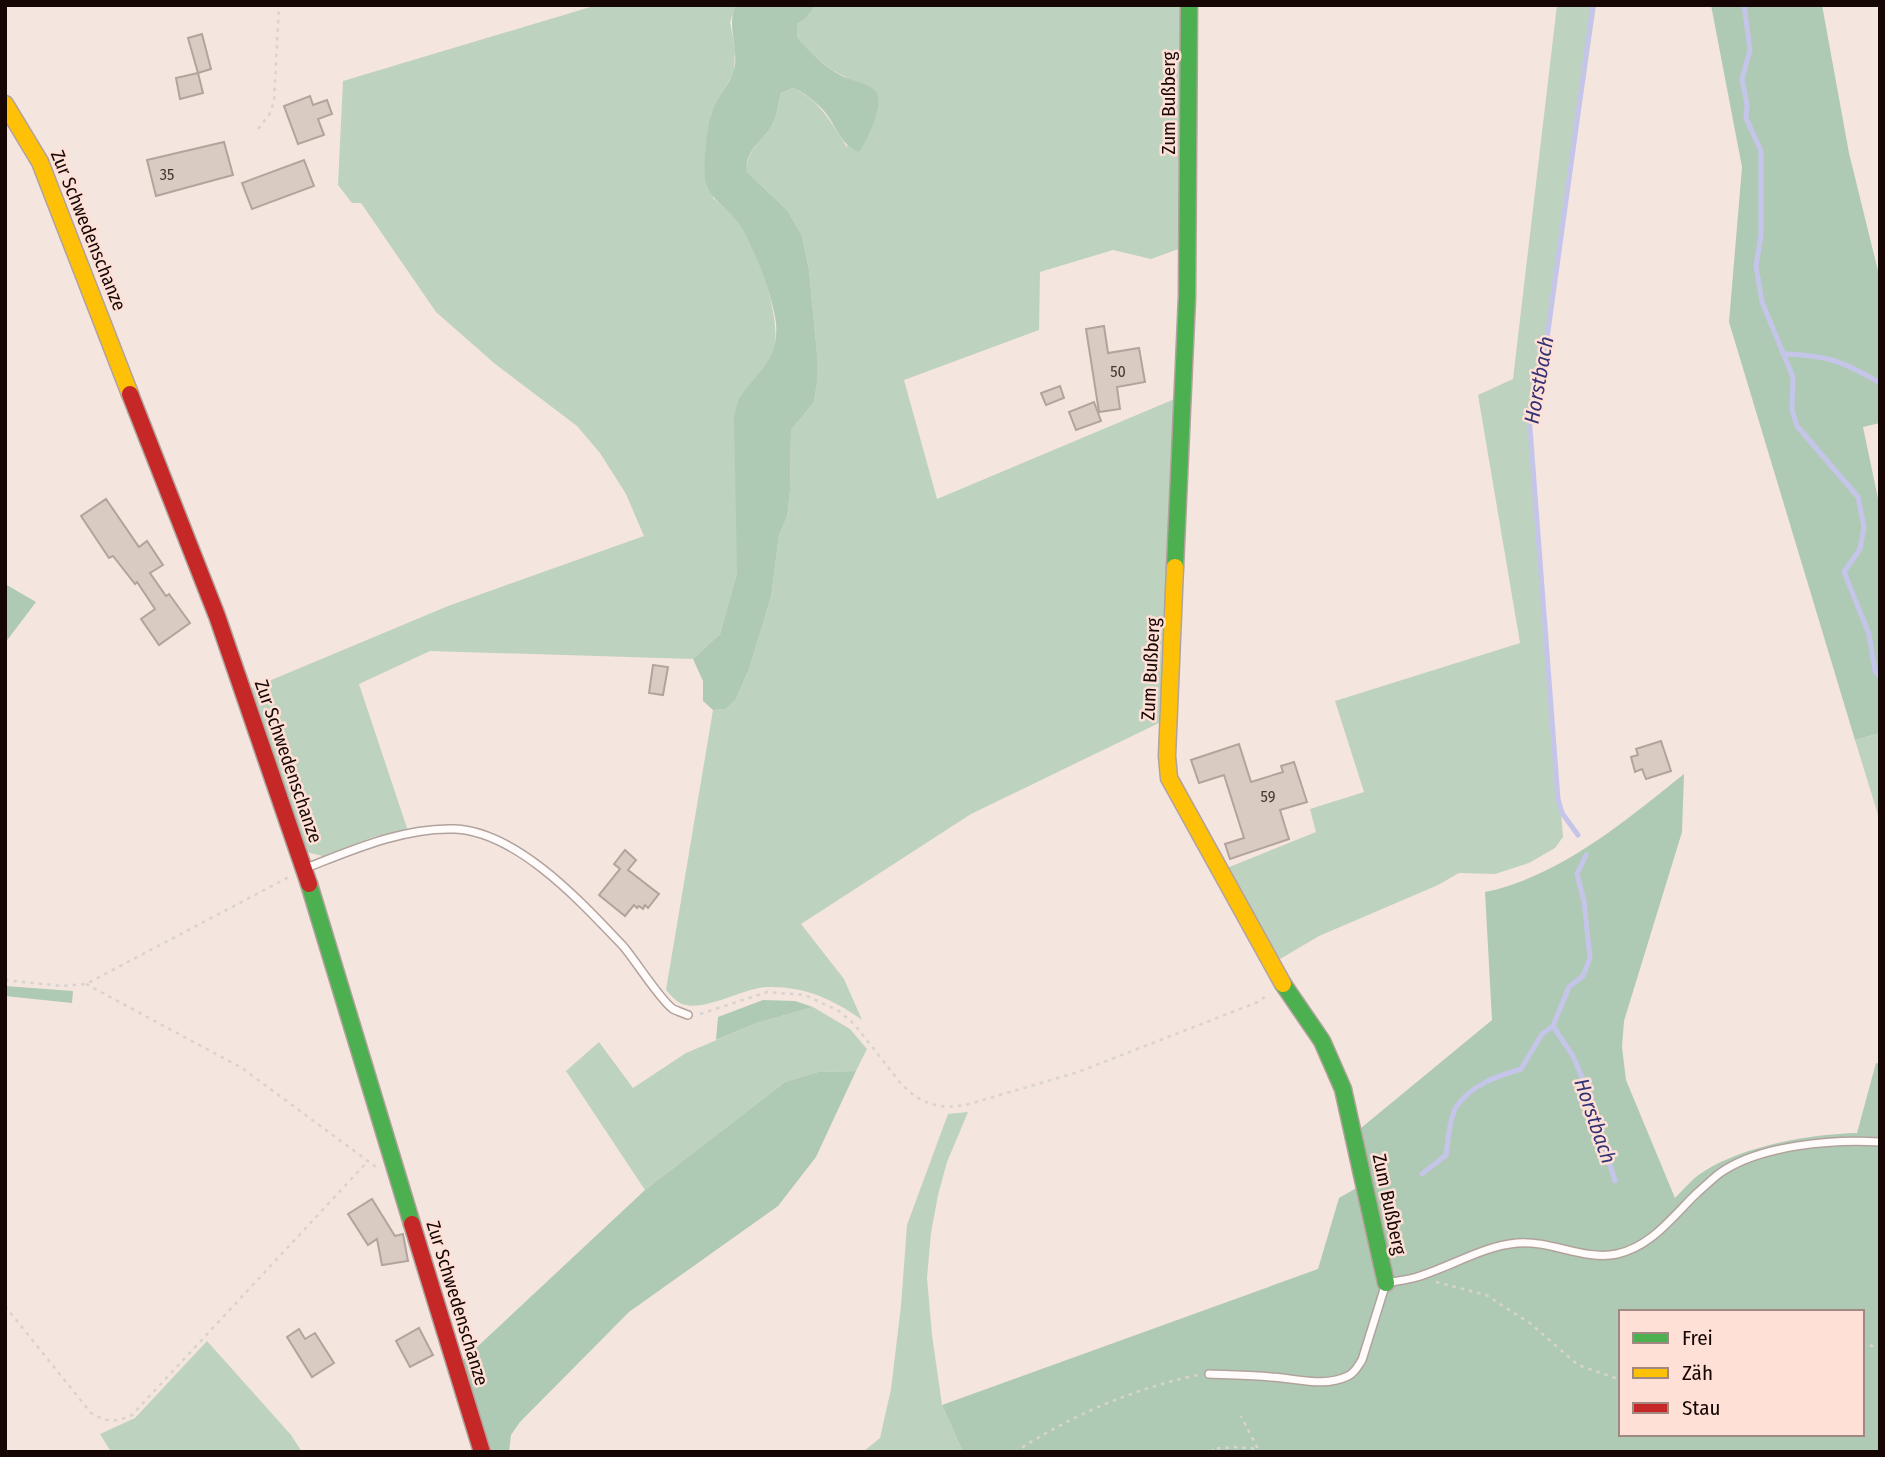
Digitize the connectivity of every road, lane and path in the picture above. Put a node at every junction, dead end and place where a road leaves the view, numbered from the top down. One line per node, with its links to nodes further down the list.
1 (279, 5): 4 (path)
2 (1189, 5): 8 (street, Zum Bußberg)
3 (5, 104): 5 (street, Zur Schwedenschanze)
4 (258, 129)
5 (304, 869): 7 (path); 9 (lane); 17 (street, Zur Schwedenschanze)
6 (5, 980): 7 (path)
7 (86, 984): 13 (path)
8 (1283, 984): 9 (path); 12 (street, Zum Bußberg)
9 (688, 1015)
10 (1880, 1142): 11 (lane, Zum Bußberg)
11 (1416, 1278): 12 (lane, Zum Bußberg); 15 (path)
12 (1386, 1283): 14 (lane, Zum Bußberg)
13 (5, 1306)
14 (1209, 1374): 18 (path)
15 (1619, 1379)
16 (1241, 1416): 19 (path)
17 (482, 1452)
18 (1015, 1452)
19 (1214, 1452)

